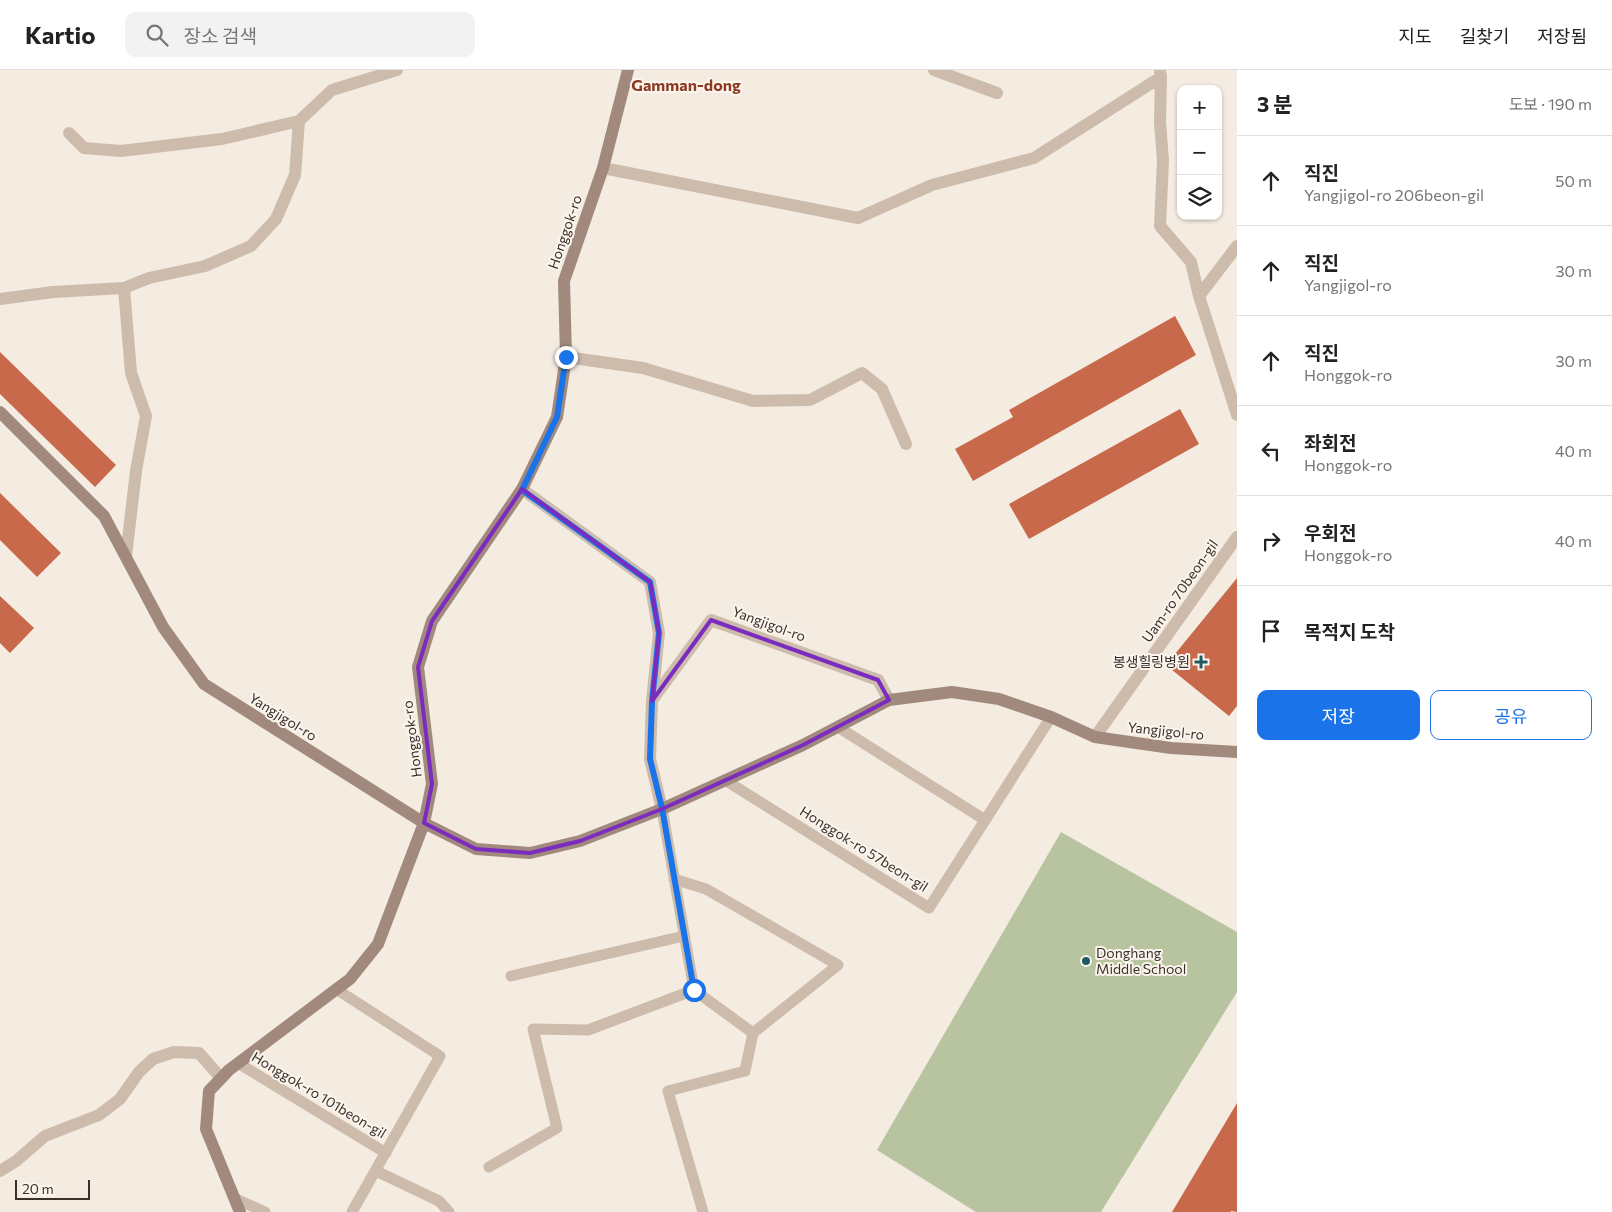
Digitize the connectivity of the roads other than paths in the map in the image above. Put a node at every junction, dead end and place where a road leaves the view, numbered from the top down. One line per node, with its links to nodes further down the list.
1 (397, 70): 6 (street)
2 (628, 70): 8 (street, Honggok-ro)
3 (934, 70): 5 (street)
4 (1160, 74): 8 (street); 11 (street)
5 (997, 93)
6 (299, 122): 7 (street); 10 (street)
7 (69, 133)
8 (603, 168): 13 (street, Honggok-ro)
9 (1237, 246): 11 (street)
10 (124, 288): 12 (street); 19 (street)
11 (1199, 296): 15 (street)
12 (0, 299)
13 (566, 357): 16 (street); 17 (street, Honggok-ro)
14 (0, 412): 19 (street, Yangjigol-ro)
15 (1237, 415)
16 (906, 444)
17 (522, 490): 21 (street); 29 (street, Honggok-ro)
18 (1237, 537): 24 (street, Uam-ro 70beon-gil)
19 (126, 556): 29 (street, Yangjigol-ro)
20 (890, 700): 21 (street, Yangjigol-ro); 22 (street, Yangjigol-ro); 23 (street, Yangjigol-ro)
21 (652, 701): 27 (street)
22 (1051, 717): 24 (street, Yangjigol-ro); 28 (lane)
23 (838, 727): 26 (street, Yangjigol-ro); 28 (lane)
24 (1095, 737): 25 (street, Yangjigol-ro)
25 (1237, 752)
26 (725, 780): 27 (street, Yangjigol-ro); 28 (lane, Honggok-ro 57beon-gil)
27 (662, 808): 29 (street, Yangjigol-ro); 30 (lane)
28 (985, 820)
29 (424, 823): 33 (street, Honggok-ro)
30 (674, 879): 31 (lane); 35 (lane)
31 (684, 936): 32 (lane); 34 (lane)
32 (511, 976)
33 (336, 989): 36 (street, Honggok-ro); 38 (lane)
34 (694, 990): 35 (lane); 39 (lane)
35 (752, 1033): 47 (lane)
36 (238, 1063): 37 (street, Honggok-ro); 38 (lane, Honggok-ro 101beon-gil)
37 (221, 1078): 41 (street); 42 (street, Honggok-ro)
38 (386, 1153): 40 (lane)
39 (489, 1167)
40 (376, 1170): 45 (lane); 46 (lane)
41 (0, 1171)
42 (236, 1199): 43 (street, Honggok-ro); 44 (lane)
43 (240, 1212)
44 (265, 1212)
45 (352, 1212)
46 (449, 1212)
47 (703, 1212)

